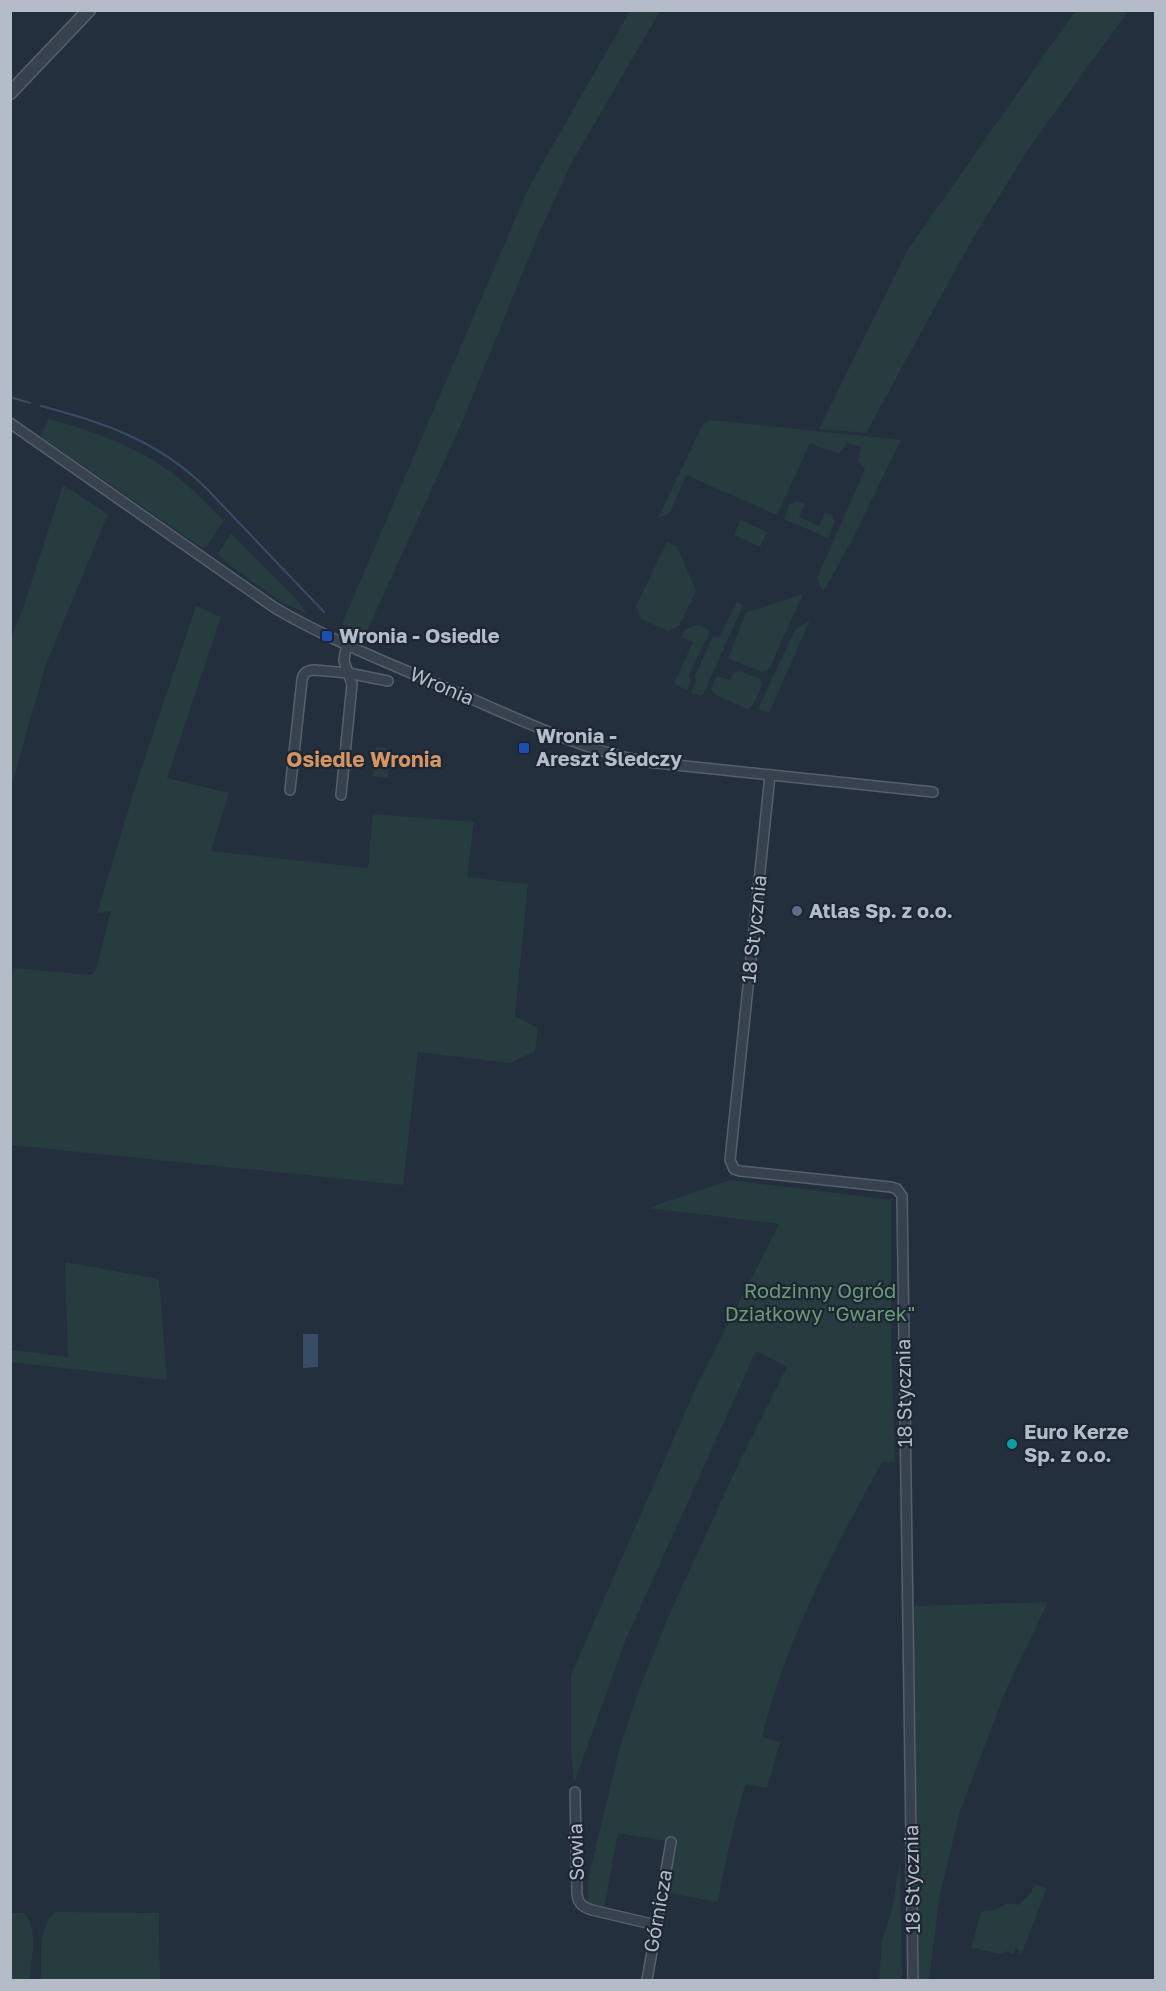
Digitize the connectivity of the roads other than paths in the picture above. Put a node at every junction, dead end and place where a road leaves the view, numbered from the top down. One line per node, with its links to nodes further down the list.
1 (88, 10): 2 (street)
2 (10, 93)
3 (10, 423): 4 (street, Wronia)
4 (348, 645): 5 (street); 7 (street, Wronia)
5 (348, 673): 6 (street); 8 (street); 10 (street)
6 (388, 681)
7 (770, 775): 9 (street, Wronia); 15 (street, 18 Stycznia)
8 (290, 790)
9 (933, 792)
10 (341, 795)
11 (575, 1792): 13 (street, Sowia)
12 (670, 1842): 13 (street, Górnicza)
13 (656, 1925): 14 (street, Górnicza)
14 (647, 1980)
15 (913, 1980)

